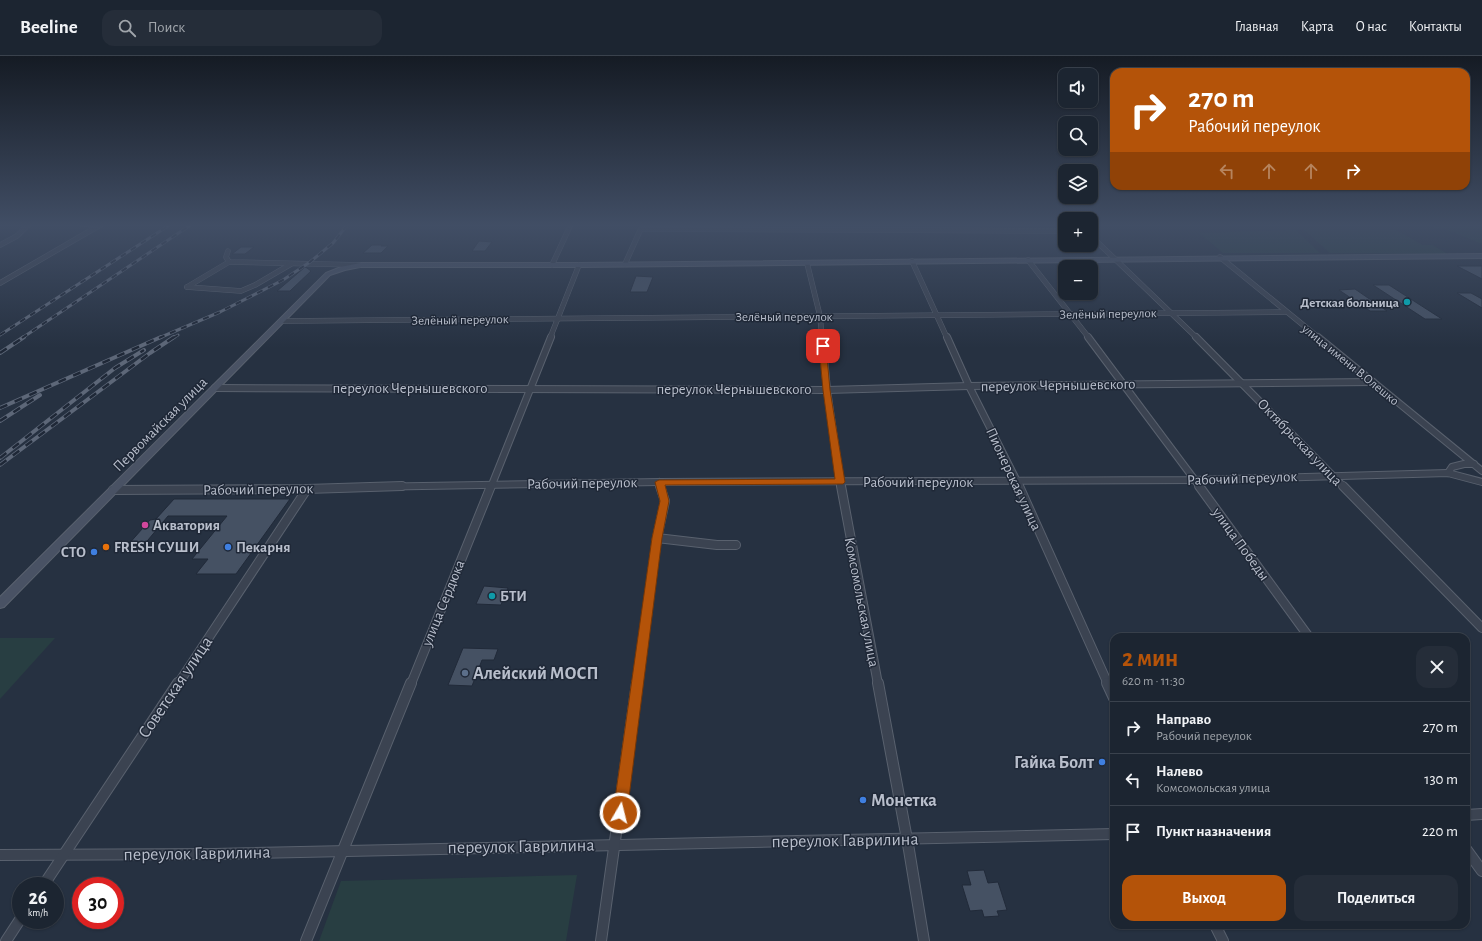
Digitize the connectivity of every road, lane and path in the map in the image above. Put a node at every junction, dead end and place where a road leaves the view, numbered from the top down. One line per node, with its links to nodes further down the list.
1 (31, 265): 11 (street)
2 (223, 265): 3 (street)
3 (289, 265)
4 (358, 265): 18 (main road, Первомайская улица)
5 (580, 265): 17 (street, улица Сердюка)
6 (808, 265): 16 (street, Комсомольская улица)
7 (914, 265): 15 (street, Пионерская улица)
8 (1032, 265): 14 (street, улица Победы)
9 (1122, 265): 12 (street, Октябрьская улица)
10 (1230, 265): 13 (street, улица имени В.Олешко)
11 (0, 283)
12 (1171, 312): 13 (street, Зелёный переулок); 14 (street, Зелёный переулок); 20 (street, Октябрьская улица)
13 (1286, 312): 19 (street, улица имени В.Олешко)
14 (1071, 313): 15 (street, Зелёный переулок); 21 (street, улица Победы)
15 (935, 315): 16 (street, Зелёный переулок); 22 (street, Пионерская улица)
16 (820, 316): 17 (street, Зелёный переулок); 25 (street, Комсомольская улица)
17 (559, 318): 18 (street, Зелёный переулок); 24 (street, улица Сердюка)
18 (282, 321): 23 (main road, Первомайская улица)
19 (1374, 382): 20 (street, переулок Чернышевского); 26 (street, улица имени В.Олешко)
20 (1242, 383): 21 (street, переулок Чернышевского); 29 (street, Октябрьская улица)
21 (1124, 384): 22 (street, переулок Чернышевского); 30 (street, улица Победы)
22 (969, 386): 25 (street, переулок Чернышевского); 31 (street, Пионерская улица)
23 (215, 388): 24 (street, переулок Чернышевского); 37 (main road, Первомайская улица)
24 (531, 388): 25 (street, переулок Чернышевского); 35 (street, улица Сердюка)
25 (827, 390): 33 (street, Комсомольская улица)
26 (1474, 464): 27 (street, улица имени В.Олешко); 28 (street)
27 (1482, 471)
28 (1448, 473): 29 (street, Рабочий переулок); 34 (street, Рабочий переулок)
29 (1332, 475): 30 (street, Рабочий переулок); 41 (street, Октябрьская улица)
30 (1194, 480): 31 (street, Рабочий переулок); 42 (street, улица Победы)
31 (1017, 481): 33 (street, Рабочий переулок); 43 (street, Пионерская улица)
32 (659, 482): 33 (street, Рабочий переулок); 35 (street, Рабочий переулок); 38 (street)
33 (840, 482): 47 (street, Комсомольская улица)
34 (1482, 482)
35 (492, 484): 36 (street, Рабочий переулок); 49 (street, улица Сердюка)
36 (307, 489): 37 (street, Рабочий переулок); 52 (street, Советская улица)
37 (113, 490): 40 (main road, Первомайская улица)
38 (657, 538): 39 (street); 48 (street)
39 (736, 545)
40 (0, 604)
41 (1482, 628)
42 (1306, 633)
43 (1110, 689)
44 (1482, 814): 45 (street)
45 (1470, 815)
46 (1110, 834): 47 (street, переулок Гаврилина)
47 (906, 838): 48 (street, переулок Гаврилина); 60 (street, Комсомольская улица)
48 (616, 844): 49 (street, переулок Гаврилина); 59 (street)
49 (342, 850): 52 (street, переулок Гаврилина); 58 (street, улица Сердюка)
50 (0, 855): 52 (street, переулок Гаврилина)
51 (1470, 855): 53 (street)
52 (63, 856): 54 (street, Советская улица)
53 (1482, 871)
54 (49, 877)
55 (14, 929): 57 (street)
56 (1217, 929): 61 (street)
57 (6, 941)
58 (306, 941)
59 (601, 941)
60 (924, 941)
61 (1223, 941)

